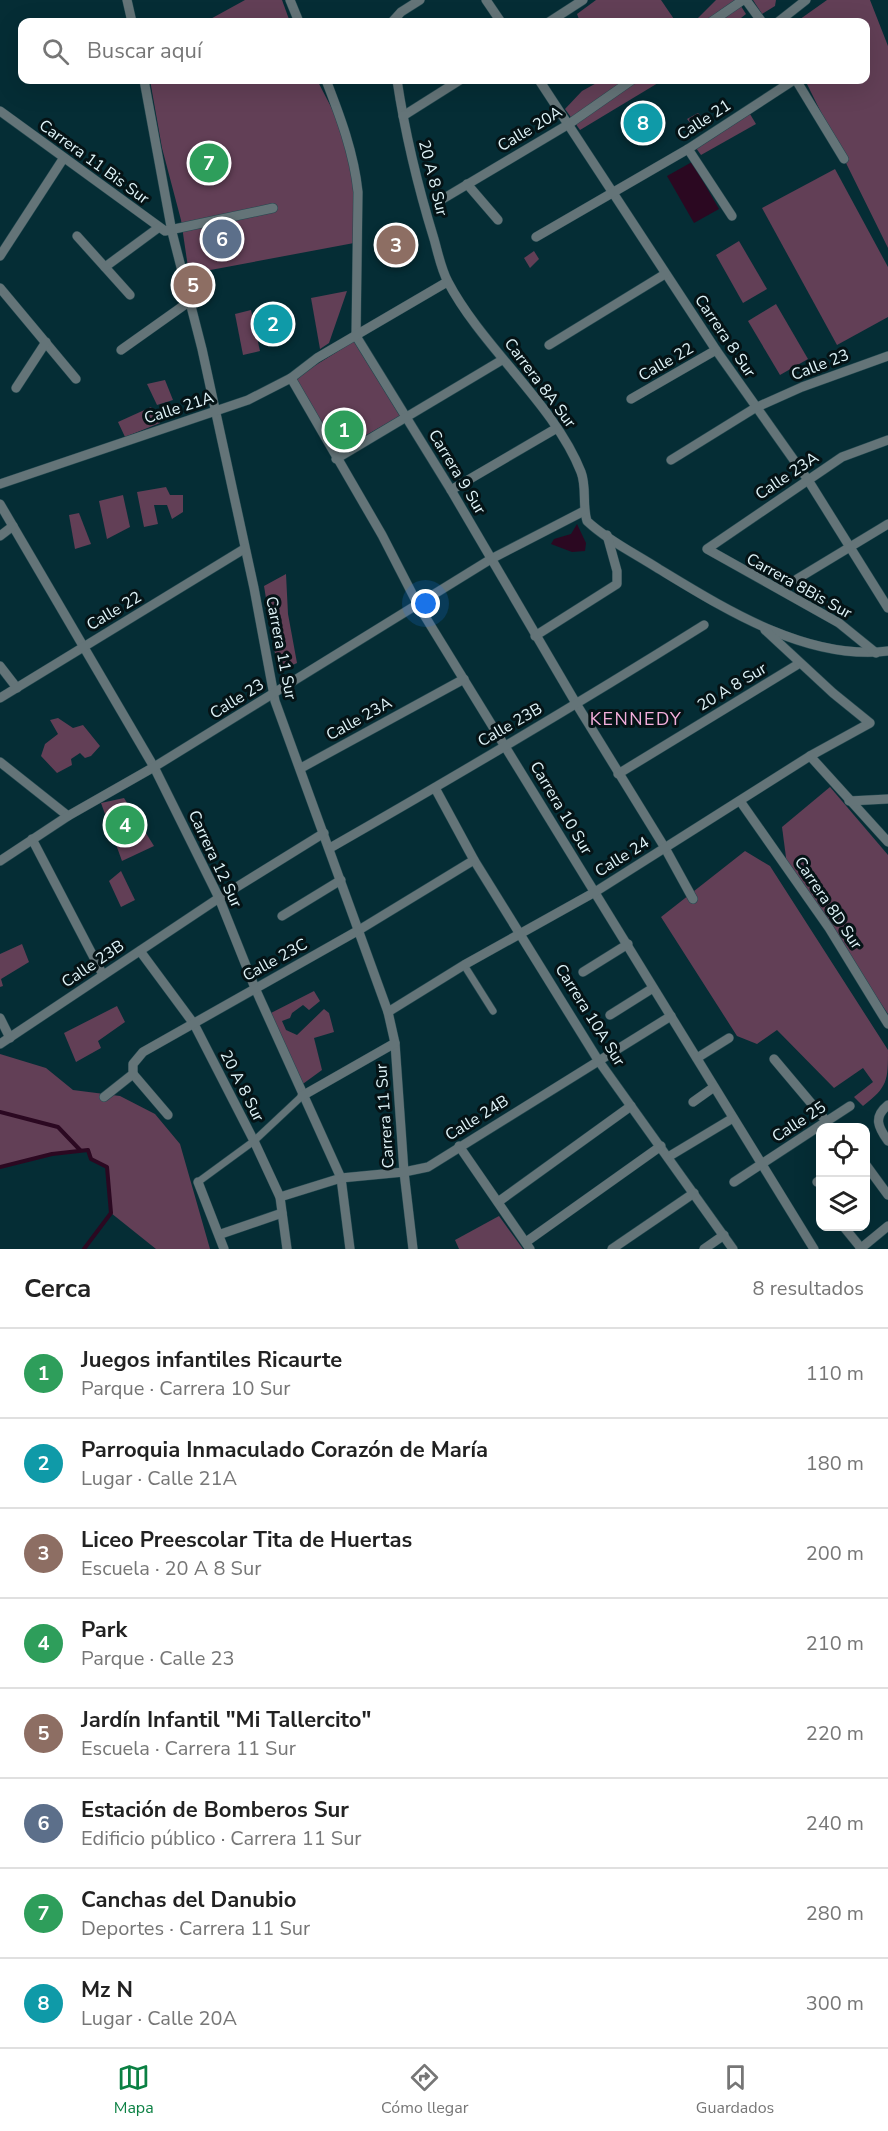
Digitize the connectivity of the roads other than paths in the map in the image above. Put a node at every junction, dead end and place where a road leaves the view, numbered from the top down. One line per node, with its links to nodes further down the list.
1 (127, 0): 8 (street)
2 (290, 0): 9 (street)
3 (420, 0): 10 (street)
4 (486, 0): 11 (street)
5 (583, 0): 12 (street)
6 (744, 0): 13 (street); 14 (street)
7 (803, 1): 15 (street)
8 (131, 18)
9 (297, 18)
10 (397, 18)
11 (498, 18)
12 (555, 18)
13 (717, 18)
14 (759, 18)
15 (783, 18)
16 (145, 84): 37 (street, Carrera 11 Sur)
17 (328, 84): 47 (street)
18 (399, 84): 25 (street, 20 A 8 Sur)
19 (454, 84): 25 (street)
20 (542, 84): 26 (street, Carrera 8 Sur)
21 (626, 84): 26 (street, Calle 20A)
22 (789, 84): 27 (street, Calle 21)
23 (797, 84): 29 (street)
24 (0, 111): 28 (street, Carrera 11 Bis Sur)
25 (403, 116): 43 (street, 20 A 8 Sur)
26 (569, 124): 30 (street, Calle 20A); 31 (street, Carrera 8 Sur)
27 (688, 148): 31 (street, Calle 21); 34 (street)
28 (63, 159): 36 (street, Carrera 11 Bis Sur); 40 (street)
29 (844, 159)
30 (467, 184): 32 (street, Calle 20A); 35 (street)
31 (615, 193): 39 (street, Calle 21); 42 (street, Carrera 8 Sur)
32 (441, 200)
33 (273, 208): 37 (street)
34 (732, 216)
35 (498, 220)
36 (158, 228): 37 (street, Carrera 11 Bis Sur); 41 (street)
37 (172, 232): 46 (street, Carrera 11 Sur)
38 (77, 236): 41 (street)
39 (536, 237)
40 (0, 256)
41 (105, 267): 45 (street)
42 (665, 274): 49 (street); 51 (street, Carrera 8 Sur)
43 (447, 282): 47 (street); 53 (street, Carrera 8A Sur)
44 (0, 288): 48 (street)
45 (130, 295)
46 (190, 301): 50 (street); 59 (street, Carrera 11 Sur)
47 (356, 336): 54 (street, Calle 21A); 60 (street, Carrera 9 Sur)
48 (46, 342): 55 (street); 56 (street)
49 (549, 345)
50 (121, 350)
51 (716, 350): 57 (street, Calle 22); 58 (street, Carrera 8 Sur)
52 (888, 356): 58 (street, Calle 23)
53 (502, 360): 60 (street); 61 (street, Carrera 8A Sur)
54 (291, 378): 59 (street, Calle 21A); 63 (street, Carrera 10 Sur)
55 (76, 380)
56 (16, 388)
57 (631, 399)
58 (755, 408): 64 (street, Calle 23); 66 (street, Carrera 8 Sur)
59 (215, 412): 67 (street, Calle 21A); 76 (street, Carrera 11 Sur)
60 (406, 416): 63 (street); 68 (street, Carrera 9 Sur)
61 (557, 428): 68 (street); 70 (street, Carrera 8A Sur)
62 (888, 440): 66 (street, Calle 23A)
63 (336, 459): 80 (street, Carrera 10 Sur)
64 (671, 460)
65 (0, 474): 67 (street)
66 (808, 480): 75 (street, Calle 23A); 77 (street, Carrera 8 Sur)
67 (5, 482)
68 (451, 490): 78 (street, Carrera 9 Sur)
69 (0, 504): 72 (street, Carrera 12 Sur)
70 (584, 511): 73 (street); 78 (street, Calle 23)
71 (888, 524): 77 (street)
72 (13, 526): 74 (street); 85 (street, Carrera 12 Sur)
73 (607, 535): 83 (street); 84 (street)
74 (0, 536)
75 (708, 548): 87 (street, Carrera 8Bis Sur)
76 (244, 549): 85 (street, Calle 22); 92 (street, Carrera 11 Sur)
77 (849, 549): 79 (street); 81 (street, Carrera 8 Sur)
78 (491, 559): 80 (street, Calle 23); 84 (street, Carrera 9 Sur)
79 (797, 579)
80 (418, 606): 90 (street, Carrera 10 Sur); 92 (street, Calle 23)
81 (888, 608)
82 (704, 625): 94 (street, Calle 23B)
83 (764, 629): 87 (street); 88 (street)
84 (535, 636): 94 (street, Carrera 9 Sur)
85 (85, 646): 91 (street, Calle 22); 98 (street, Carrera 12 Sur)
86 (888, 651): 87 (street)
87 (876, 653)
88 (800, 663): 96 (street, Calle 24); 100 (street, 20 A 8 Sur)
89 (0, 666): 91 (street)
90 (464, 679): 95 (street, Carrera 10 Sur); 99 (street, Calle 23A)
91 (17, 688): 93 (street, Calle 22)
92 (274, 694): 98 (street, Calle 23); 99 (street, Carrera 11 Sur)
93 (0, 698)
94 (577, 705): 95 (street, Calle 23B); 100 (street, Carrera 9 Sur)
95 (504, 744): 101 (street, Calle 23B); 114 (street, Carrera 10 Sur)
96 (810, 756): 103 (street, Calle 24); 104 (street)
97 (0, 762): 105 (street)
98 (154, 767): 105 (street, Calle 23); 115 (street, Carrera 12 Sur)
99 (301, 768): 106 (street, Carrera 11 Sur)
100 (618, 774): 110 (street, Carrera 9 Sur)
101 (435, 788): 109 (street, Calle 23B); 111 (street, Carrera 10A Sur)
102 (888, 799): 104 (street)
103 (740, 801): 110 (street, Calle 24); 132 (street, Carrera 8D Sur)
104 (849, 801): 108 (street)
105 (68, 816): 107 (street, Calle 23)
106 (324, 833): 109 (street, Carrera 11 Sur); 115 (street, Calle 23B)
107 (32, 839): 112 (street, Calle 23); 124 (street)
108 (888, 842)
109 (330, 848): 113 (street, Carrera 11 Sur)
110 (665, 848): 114 (street, Calle 24); 116 (street, Carrera 9 Sur)
111 (474, 860): 118 (street, Calle 23C); 119 (street, Carrera 10A Sur)
112 (0, 861)
113 (341, 880): 117 (street); 118 (street, Carrera 11 Sur)
114 (595, 892): 119 (street, Calle 24); 120 (street, Carrera 10 Sur)
115 (219, 898): 121 (street, Calle 23B); 125 (street, Carrera 12 Sur)
116 (693, 899)
117 (282, 916)
118 (359, 930): 125 (street, Calle 23C); 128 (street, Carrera 11 Sur)
119 (521, 933): 122 (street, Calle 24); 140 (street, Carrera 10A Sur)
120 (628, 944): 123 (street); 126 (street, Carrera 10 Sur)
121 (140, 951): 124 (street, Calle 23B); 133 (street, 20 A 8 Sur)
122 (464, 965): 127 (street); 128 (street, Calle 24)
123 (583, 972)
124 (103, 975): 134 (street, Calle 23B)
125 (255, 988): 133 (street, Calle 23C); 143 (street, Carrera 12 Sur)
126 (653, 988): 129 (street); 130 (street, Carrera 10 Sur)
127 (492, 1011)
128 (388, 1012): 136 (street, Carrera 11 Sur)
129 (610, 1015)
130 (671, 1016): 138 (street, Carrera 10 Sur); 140 (street, Calle 24B)
131 (0, 1018): 134 (street)
132 (888, 1023)
133 (194, 1024): 141 (street, Calle 23C); 152 (street, 20 A 8 Sur)
134 (10, 1038): 137 (street, Calle 23B)
135 (729, 1038): 138 (street)
136 (395, 1043): 143 (street); 159 (street, Carrera 11 Sur)
137 (0, 1044)
138 (697, 1058): 142 (street, Carrera 10 Sur)
139 (774, 1059): 151 (street)
140 (598, 1060): 147 (street, Carrera 10A Sur); 154 (street, Calle 24B)
141 (133, 1074): 144 (street, Calle 23C); 149 (street)
142 (714, 1087): 145 (street); 150 (street, Carrera 10 Sur)
143 (302, 1095): 152 (street); 160 (street, Carrera 12 Sur)
144 (104, 1097)
145 (693, 1102)
146 (888, 1105): 153 (street)
147 (631, 1107): 155 (street, Carrera 10A Sur); 166 (street)
148 (850, 1107): 151 (street, Calle 25)
149 (168, 1115)
150 (733, 1118): 156 (street); 157 (street, Carrera 10 Sur)
151 (828, 1122): 157 (street, Calle 25)
152 (254, 1141): 161 (street); 165 (street, 20 A 8 Sur)
153 (888, 1141)
154 (459, 1146): 159 (street, Calle 24B); 166 (street)
155 (661, 1146): 156 (street, Carrera 10A Sur); 172 (street)
156 (668, 1157): 163 (street, Carrera 10A Sur)
157 (760, 1164): 162 (street, Calle 25); 180 (street, Carrera 10 Sur)
158 (870, 1170): 164 (street)
159 (404, 1172): 160 (street, Calle 24B); 176 (street, Carrera 11 Sur)
160 (340, 1178): 165 (street, Calle 24B); 175 (street, Carrera 12 Sur)
161 (198, 1182): 170 (street)
162 (734, 1182)
163 (694, 1193): 171 (street, Carrera 10A Sur); 177 (street)
164 (888, 1195)
165 (280, 1197): 167 (street, 20 A 8 Sur)
166 (498, 1202): 172 (street)
167 (282, 1213): 170 (street); 174 (street, 20 A 8 Sur)
168 (888, 1226): 181 (street)
169 (846, 1231): 181 (street)
170 (221, 1234): 173 (street)
171 (724, 1235): 178 (street); 179 (street, Carrera 10A Sur)
172 (528, 1246)
173 (224, 1249)
174 (287, 1249)
175 (350, 1249)
176 (413, 1249)
177 (612, 1249)
178 (704, 1249)
179 (734, 1249)
180 (814, 1249)
181 (860, 1249)

